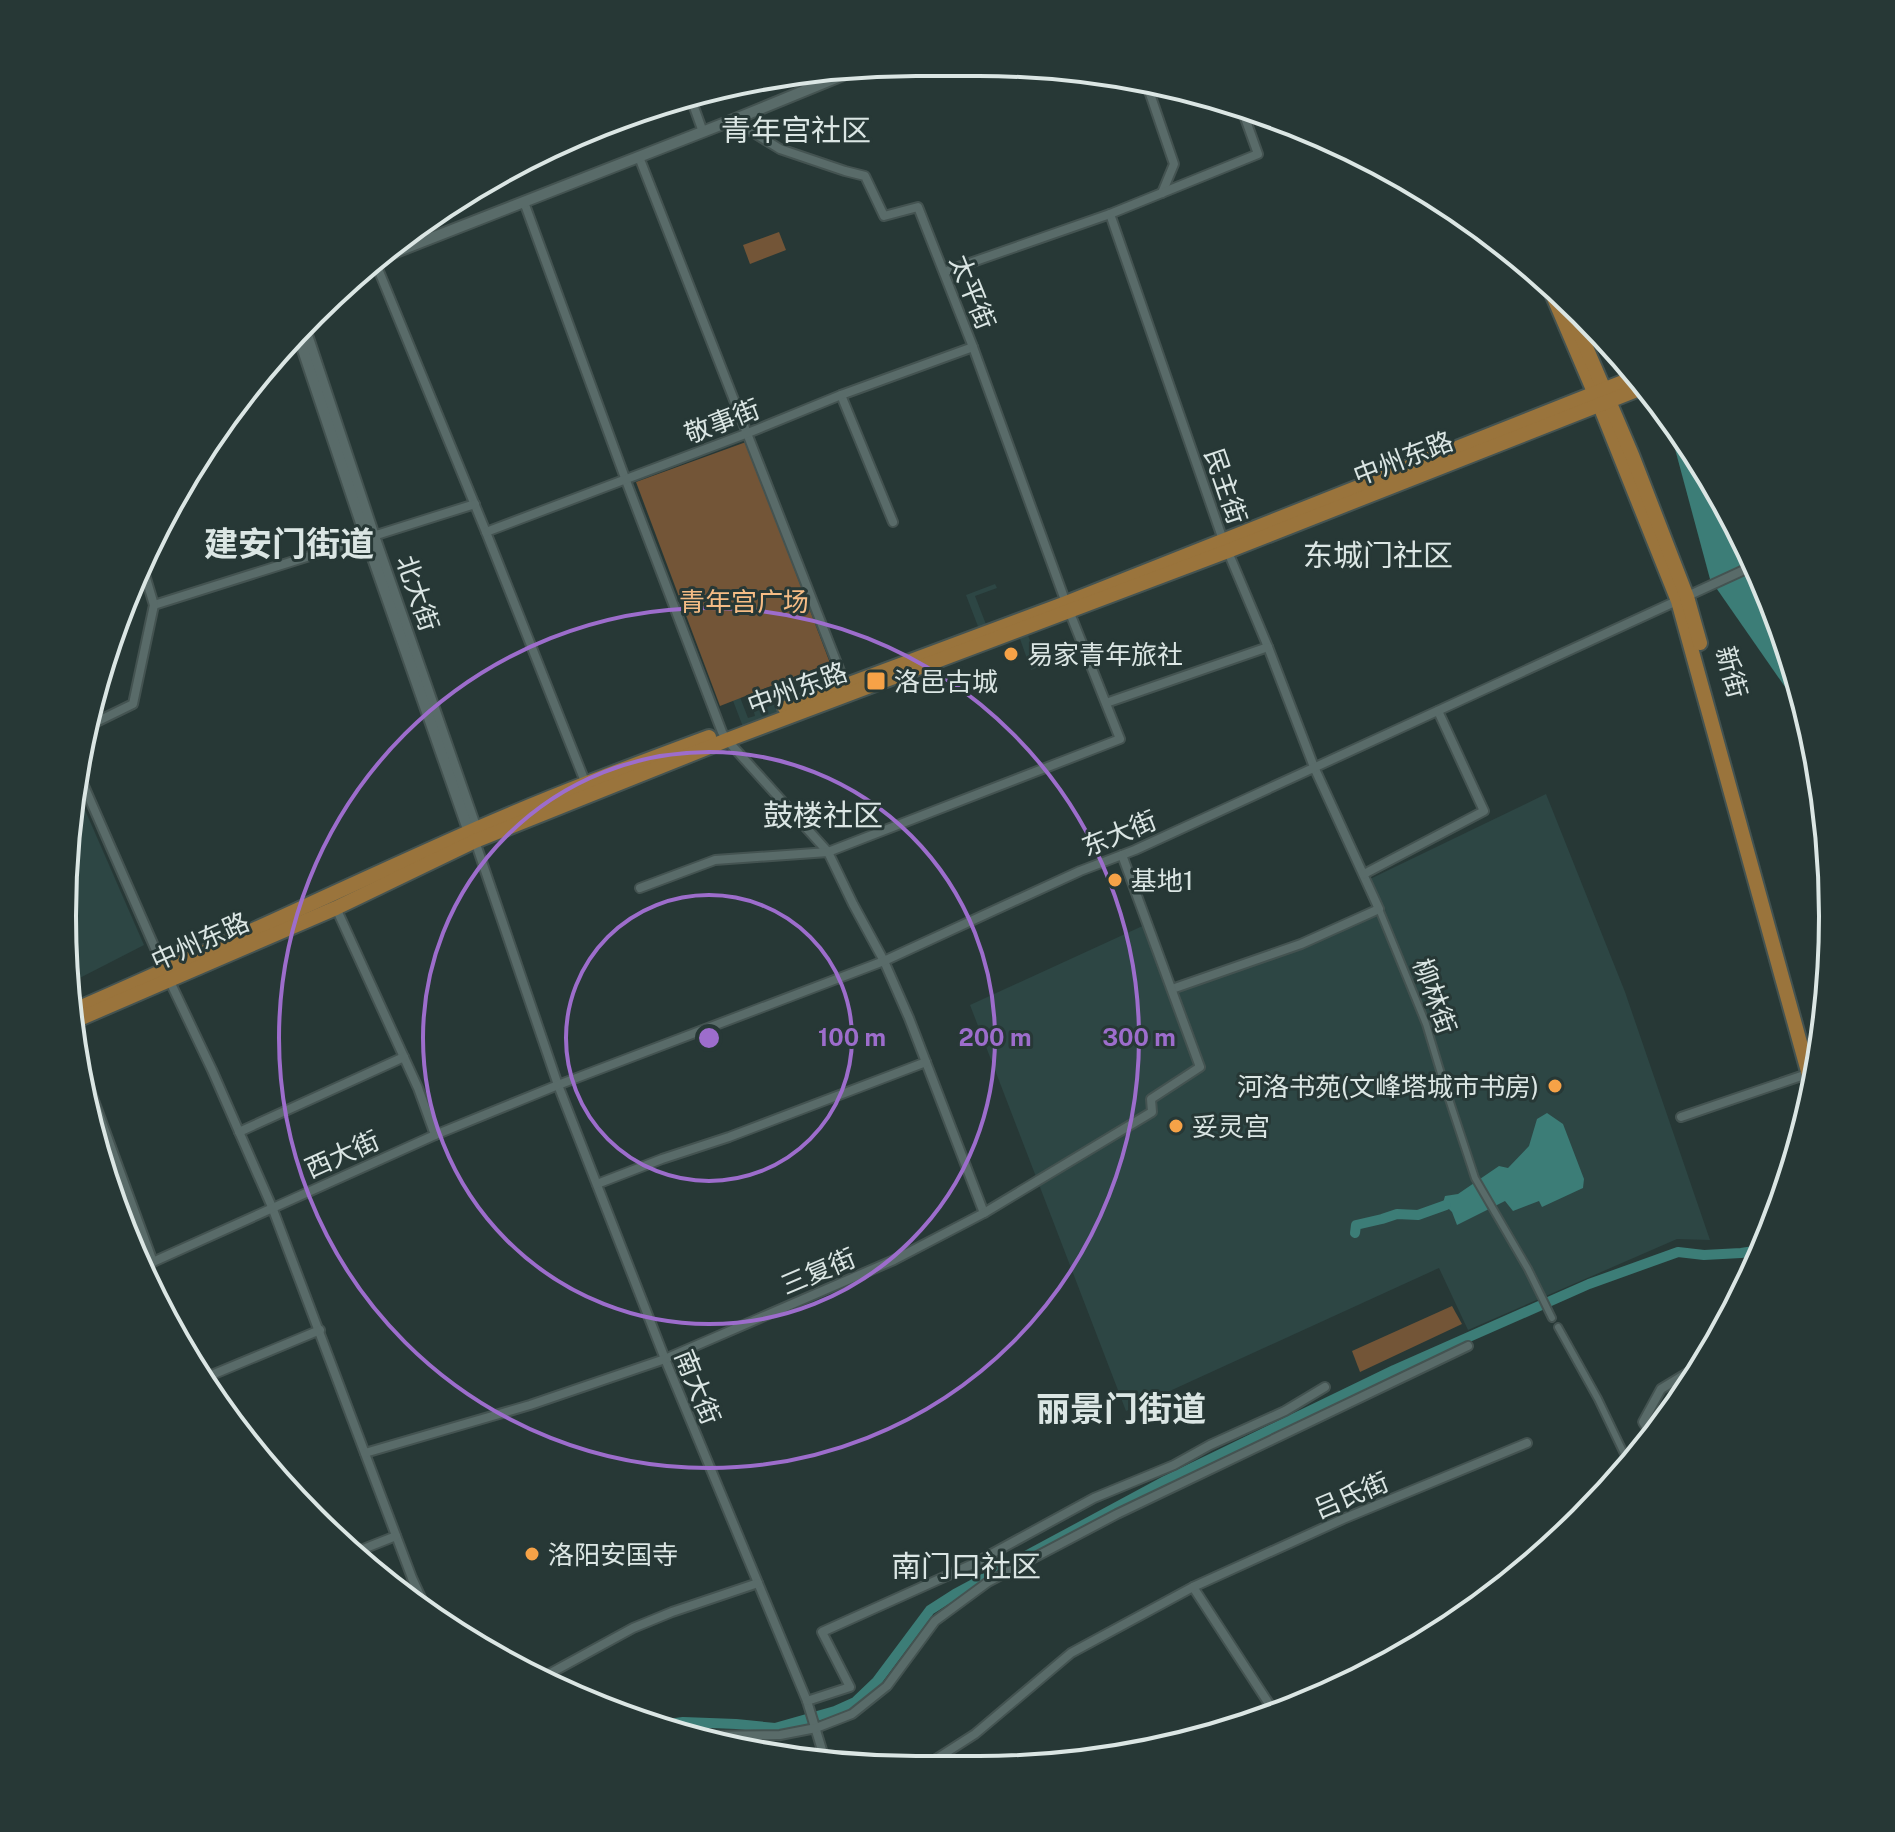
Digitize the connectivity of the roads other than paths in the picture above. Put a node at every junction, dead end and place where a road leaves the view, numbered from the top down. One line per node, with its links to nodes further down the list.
1 (828, 81): 4 (street)
2 (1150, 94): 8 (street)
3 (694, 107): 6 (street)
4 (733, 120): 6 (street); 13 (street, 太平街)
5 (1246, 120): 8 (street)
6 (703, 132): 7 (street)
7 (639, 157): 9 (street); 22 (street)
8 (1162, 193): 10 (street)
9 (524, 202): 11 (street); 23 (street)
10 (1110, 214): 13 (street); 28 (street, 民主街)
11 (410, 247)
12 (379, 271): 24 (street)
13 (944, 272): 18 (street, 太平街)
14 (1561, 310): 21 (main road, 新街)
15 (1574, 324): 21 (main road, 新街)
16 (308, 337): 27 (street, 北大街)
17 (301, 344): 27 (street, 北大街)
18 (973, 347): 20 (street, 敬事街); 33 (street, 太平街)
19 (1628, 384): 21 (main road, 中州东路)
20 (841, 395): 22 (street, 敬事街); 25 (street)
21 (1602, 398): 28 (main road, 中州东路); 31 (main road, 新街)
22 (748, 433): 23 (street, 敬事街); 35 (street)
23 (625, 478): 26 (street, 敬事街); 39 (street)
24 (475, 504): 26 (street); 27 (street)
25 (893, 522)
26 (486, 532): 41 (street)
27 (370, 537): 32 (street); 43 (street, 北大街)
28 (1226, 546): 33 (main road, 中州东路); 34 (street, 民主街)
29 (1744, 570): 31 (street, 东大街)
30 (147, 580): 32 (street)
31 (1683, 599): 37 (street, 东大街); 55 (main road, 新街)
32 (154, 605): 38 (street)
33 (1067, 607): 35 (main road, 中州东路); 36 (street, 太平街)
34 (1268, 647): 36 (street); 40 (street, 民主街)
35 (848, 690): 39 (main road, 中州东路)
36 (1106, 703): 44 (street, 太平街)
37 (1438, 711): 40 (street, 东大街); 46 (street)
38 (100, 720)
39 (724, 736): 41 (main road, 中州东路); 43 (main road, 中州东路); 44 (street)
40 (1314, 767): 45 (street, 东大街); 46 (street, 柳林街)
41 (586, 784): 43 (main road, 中州东路)
42 (86, 790): 51 (street)
43 (474, 834): 48 (main road, 中州东路); 51 (main road, 中州东路); 59 (street, 南大街)
44 (833, 850): 47 (street); 50 (street)
45 (1122, 855): 50 (street, 东大街); 52 (street)
46 (1364, 874): 49 (street, 柳林街)
47 (640, 888)
48 (336, 908): 51 (main road, 中州东路); 56 (street)
49 (1379, 909): 52 (street); 69 (street, 柳林街)
50 (884, 961): 57 (street); 59 (street, 东大街)
51 (168, 976): 53 (main road, 中州东路); 54 (main road, 中州东路); 61 (street)
52 (1172, 989): 66 (street, 三复街)
53 (81, 1008)
54 (82, 1017)
55 (1807, 1055)
56 (404, 1057): 61 (street); 62 (street)
57 (926, 1062): 64 (street); 66 (street)
58 (1803, 1079): 60 (street)
59 (558, 1085): 62 (street, 西大街); 64 (street, 南大街)
60 (1681, 1117)
61 (239, 1132): 65 (street)
62 (435, 1135): 65 (street, 西大街)
63 (112, 1155): 67 (street)
64 (597, 1184): 73 (street, 南大街)
65 (272, 1207): 68 (street, 西大街); 71 (street)
66 (984, 1213): 73 (street, 三复街)
67 (137, 1228)
68 (152, 1263)
69 (1552, 1318)
70 (1558, 1327): 80 (street)
71 (320, 1330): 74 (street); 79 (street)
72 (1468, 1346): 89 (street)
73 (665, 1359): 79 (street, 三复街); 83 (street, 南大街)
74 (213, 1375)
75 (1681, 1377): 77 (street)
76 (1325, 1387): 87 (street)
77 (1646, 1426)
78 (1527, 1443): 84 (street, 吕氏街)
79 (365, 1453): 81 (street)
80 (1624, 1454)
81 (396, 1536): 82 (street); 85 (street)
82 (363, 1549)
83 (758, 1583): 86 (street); 87 (street, 南大街)
84 (1193, 1587): 88 (street); 92 (street, 吕氏街)
85 (418, 1592)
86 (552, 1672)
87 (807, 1701): 89 (street, 南大街)
88 (1269, 1704)
89 (816, 1728): 90 (street); 91 (street, 南大街)
90 (734, 1735)
91 (822, 1750)
92 (941, 1756)

